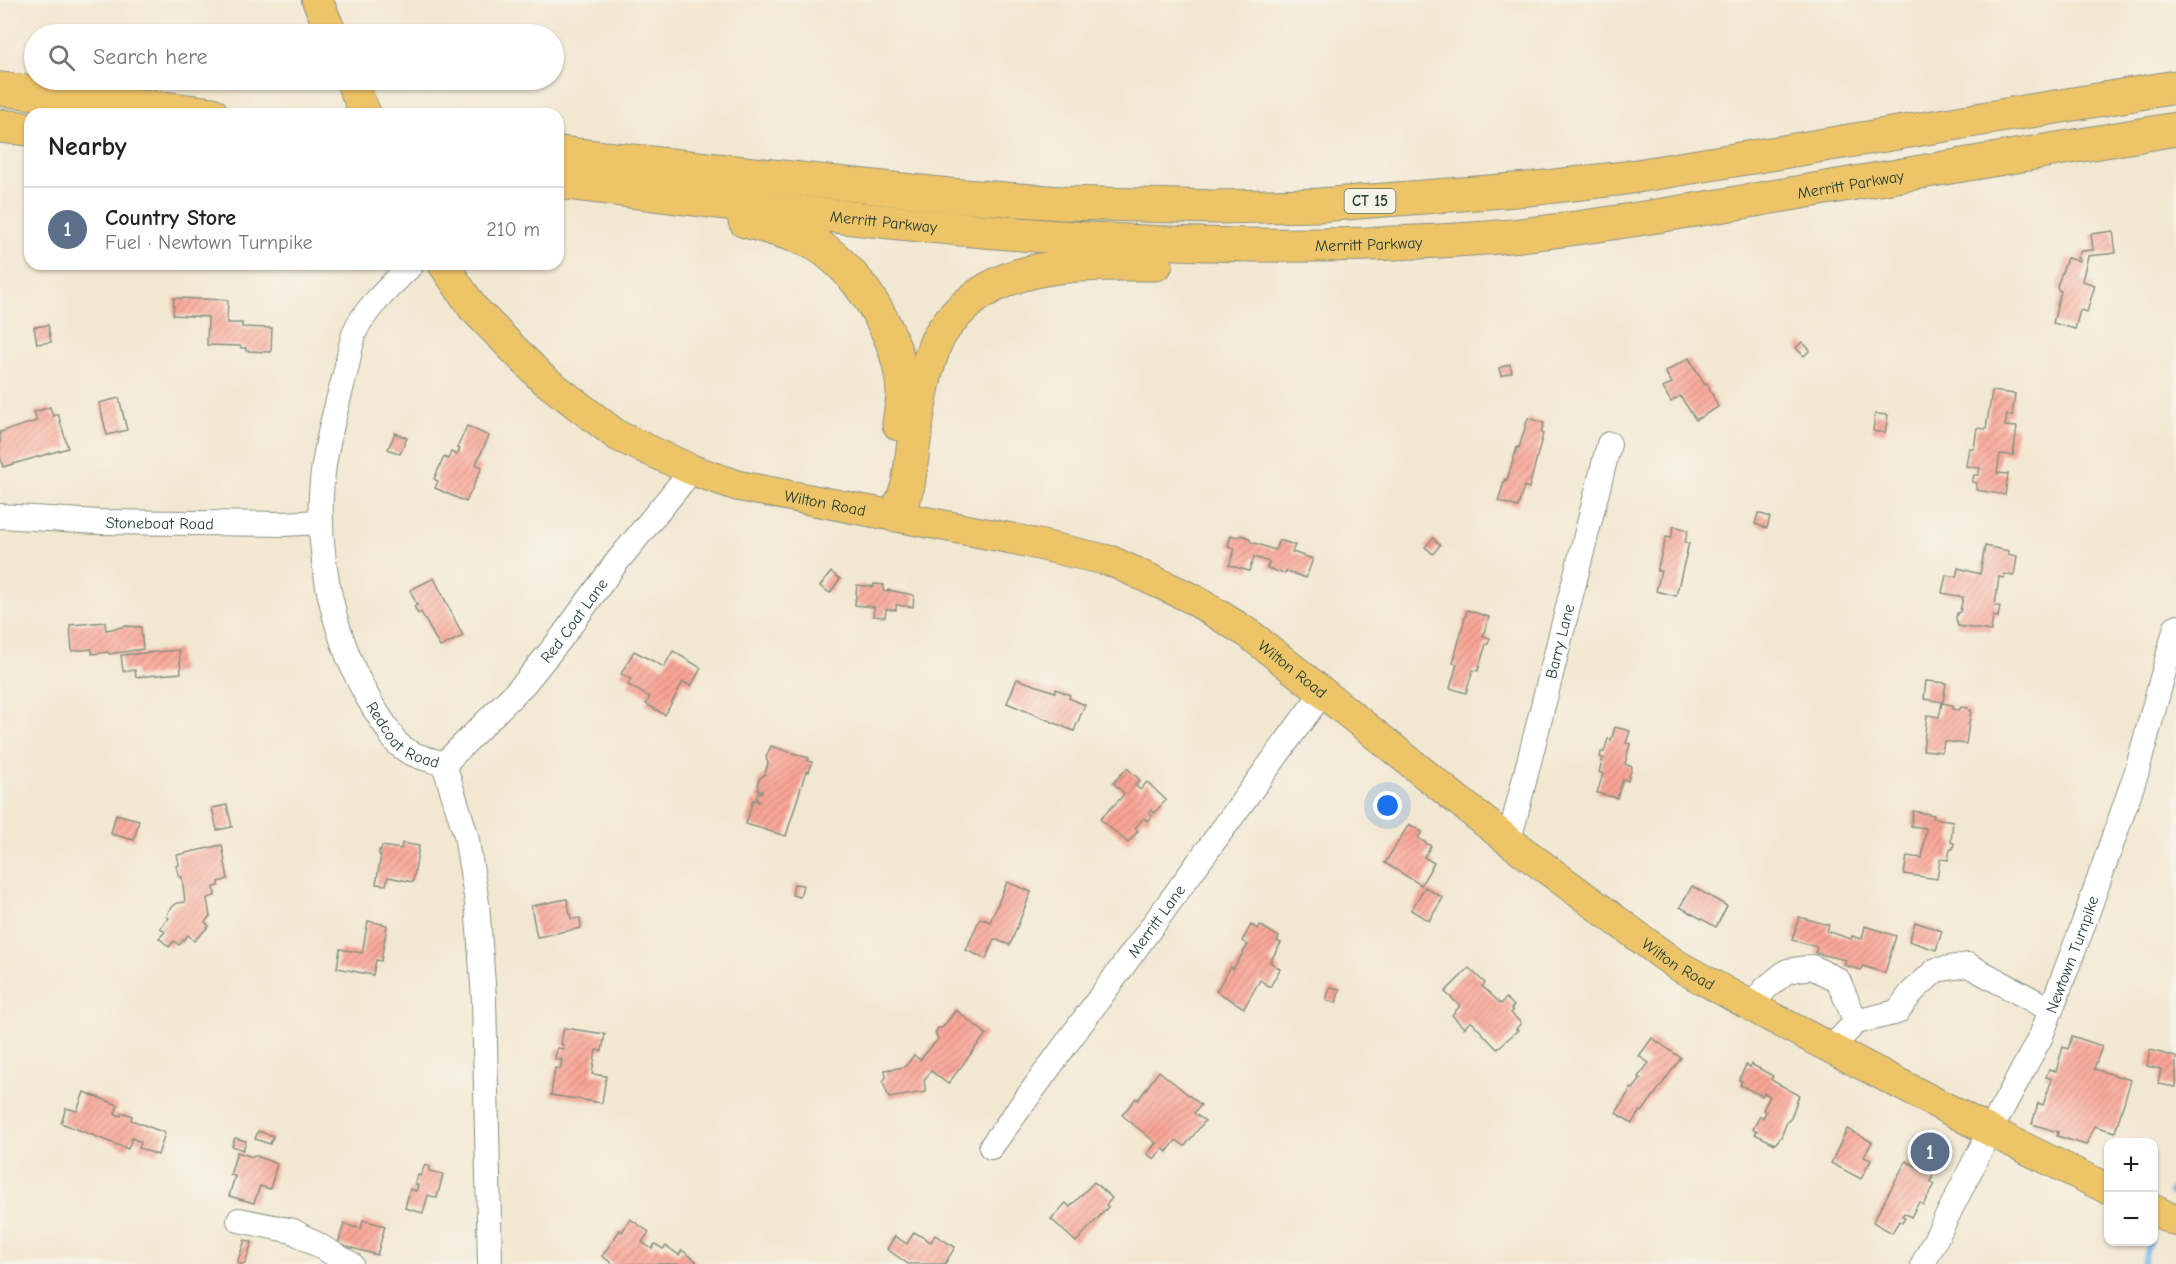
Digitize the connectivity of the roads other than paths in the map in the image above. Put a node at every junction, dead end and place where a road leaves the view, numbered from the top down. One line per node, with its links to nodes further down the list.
1 (317, 0): 2 (main road)
2 (328, 24)
3 (0, 80): 4 (highway)
4 (24, 85)
5 (2176, 87): 15 (highway, Merritt Parkway / CT 15)
6 (0, 89): 9 (highway)
7 (50, 90): 9 (highway)
8 (355, 90): 11 (main road)
9 (109, 102): 10 (highway)
10 (160, 108)
11 (363, 108)
12 (0, 126): 13 (highway)
13 (24, 128)
14 (2176, 129): 18 (highway, Merritt Parkway)
15 (564, 172)
16 (564, 173): 18 (highway, Merritt Parkway)
17 (564, 174): 23 (highway)
18 (1543, 233): 23 (highway)
19 (406, 270): 25 (street, Redcoat Road)
20 (447, 270): 22 (main road, Wilton Road)
21 (1609, 444): 29 (street, Barry Lane)
22 (692, 470): 23 (main road, Wilton Road); 28 (street, Red Coat Lane)
23 (894, 515): 27 (main road, Wilton Road)
24 (0, 516): 25 (street, Stoneboat Road)
25 (321, 522): 28 (street, Redcoat Road)
26 (2176, 627): 31 (street, Newtown Turnpike)
27 (1322, 693): 29 (main road, Wilton Road); 35 (street, Merritt Lane)
28 (444, 764): 41 (street, Redcoat Road)
29 (1509, 841): 30 (main road, Wilton Road)
30 (1751, 1006): 32 (street); 33 (main road, Wilton Road)
31 (2051, 1010): 32 (street); 34 (street, Newtown Turnpike)
32 (1856, 1022): 33 (street)
33 (1831, 1048): 34 (main road, Wilton Road)
34 (1990, 1131): 36 (main road, Wilton Road); 42 (street, Newtown Turnpike)
35 (991, 1147)
36 (2104, 1187)
37 (2158, 1212): 39 (main road)
38 (239, 1220): 40 (street)
39 (2176, 1221)
40 (351, 1264)
41 (490, 1264)
42 (1923, 1264)

